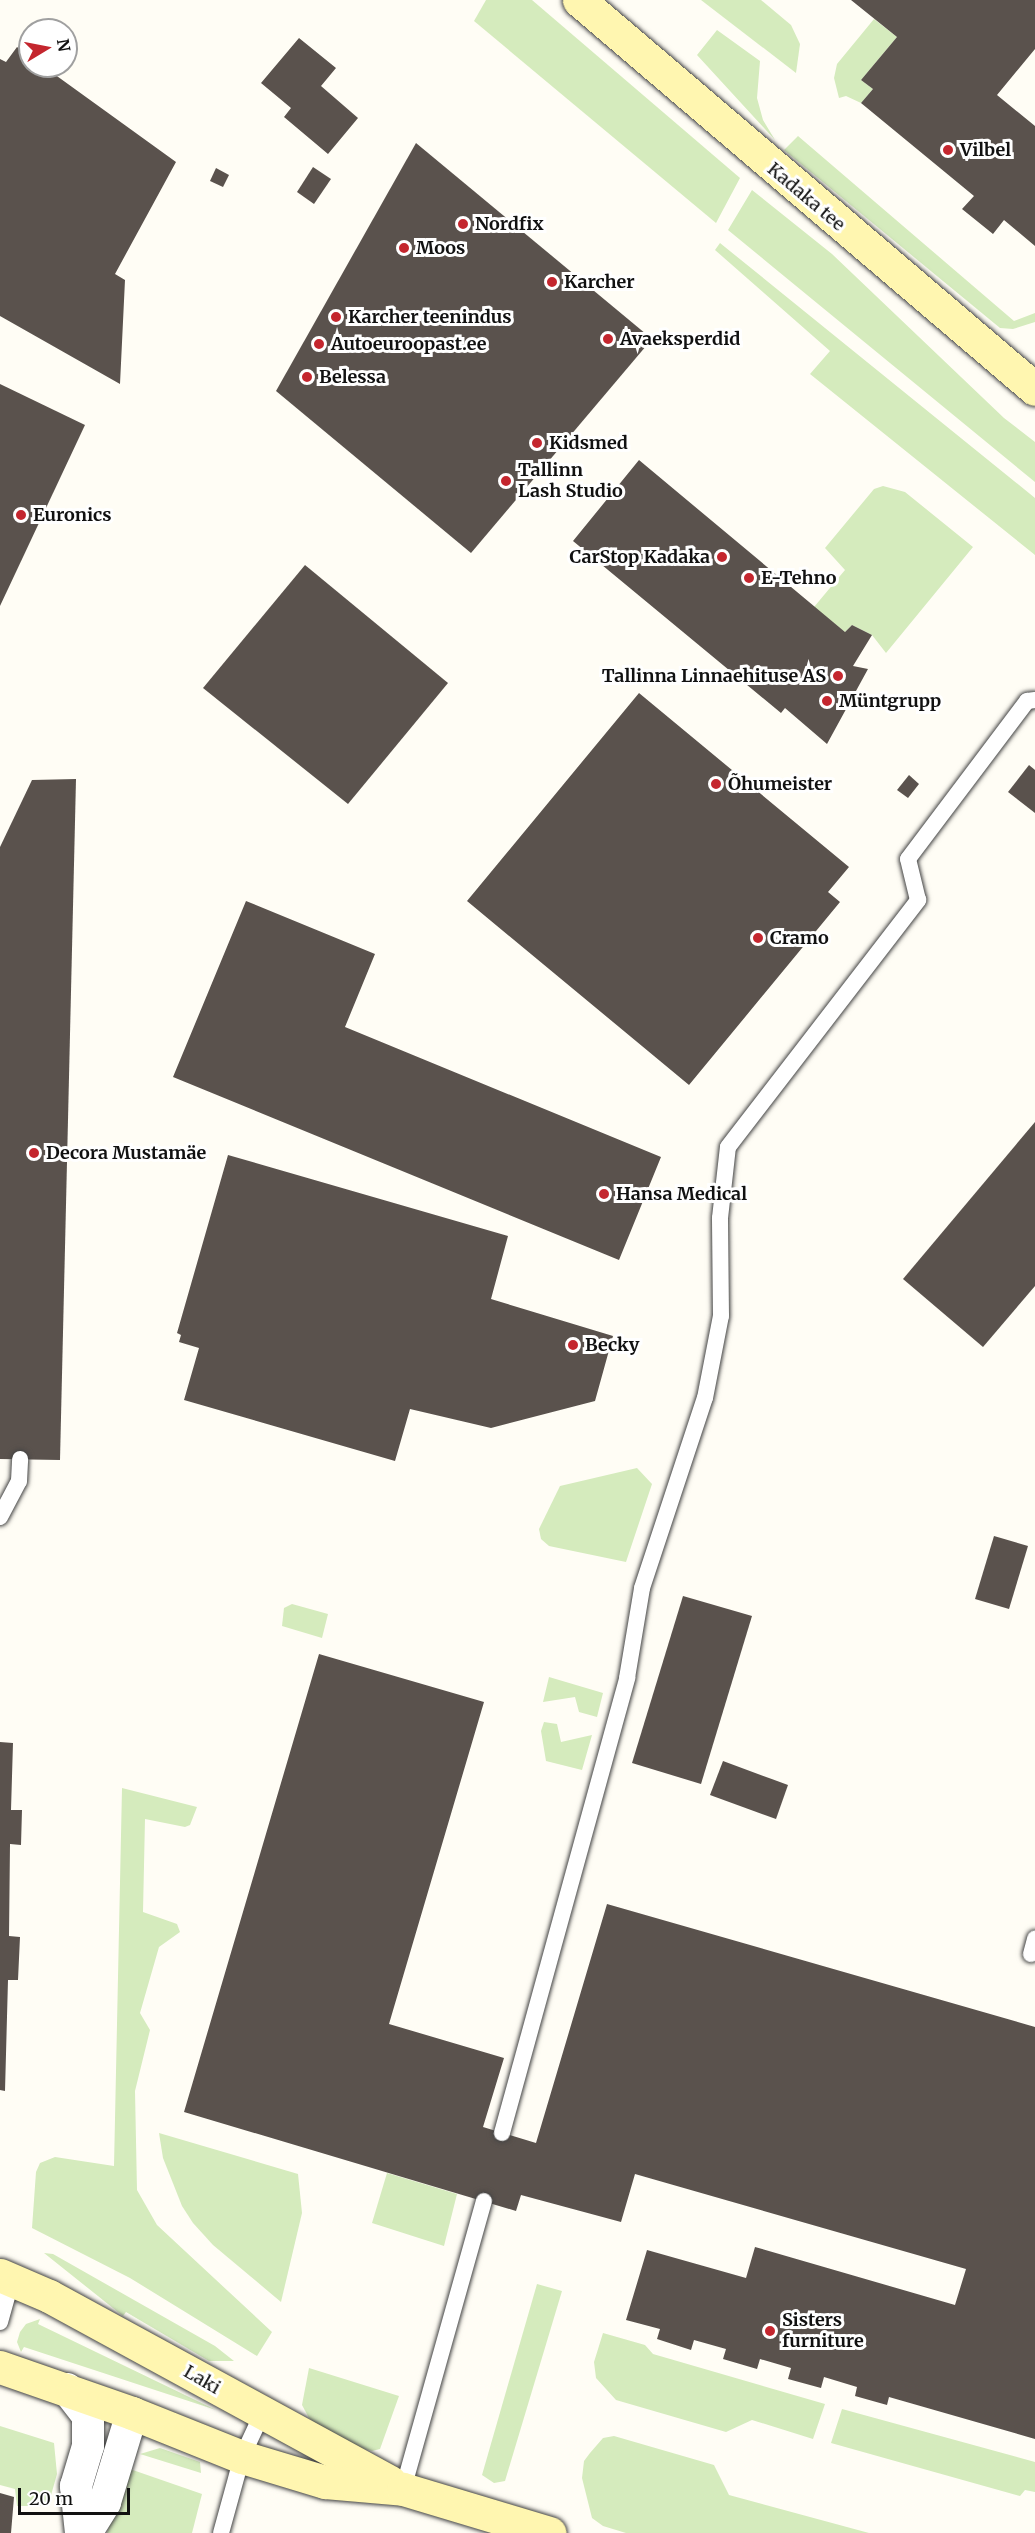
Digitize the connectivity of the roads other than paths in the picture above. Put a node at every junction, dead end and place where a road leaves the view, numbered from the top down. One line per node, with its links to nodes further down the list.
1 (579, 0): 2 (street, Kadaka tee)
2 (1032, 381)
3 (1035, 699): 6 (lane)
4 (20, 1459): 5 (lane)
5 (0, 1517)
6 (502, 2133)
7 (483, 2201): 15 (lane)
8 (6, 2277): 9 (lane); 13 (street, Laki)
9 (0, 2322)
10 (0, 2367): 11 (street, Laki)
11 (67, 2389): 12 (street, Laki); 16 (street)
12 (132, 2413): 14 (street, Laki); 16 (street)
13 (262, 2414): 14 (lane); 15 (street, Laki)
14 (242, 2457): 15 (street, Laki); 17 (lane)
15 (403, 2489): 18 (street, Laki)
16 (83, 2533)
17 (221, 2533)
18 (550, 2533)

